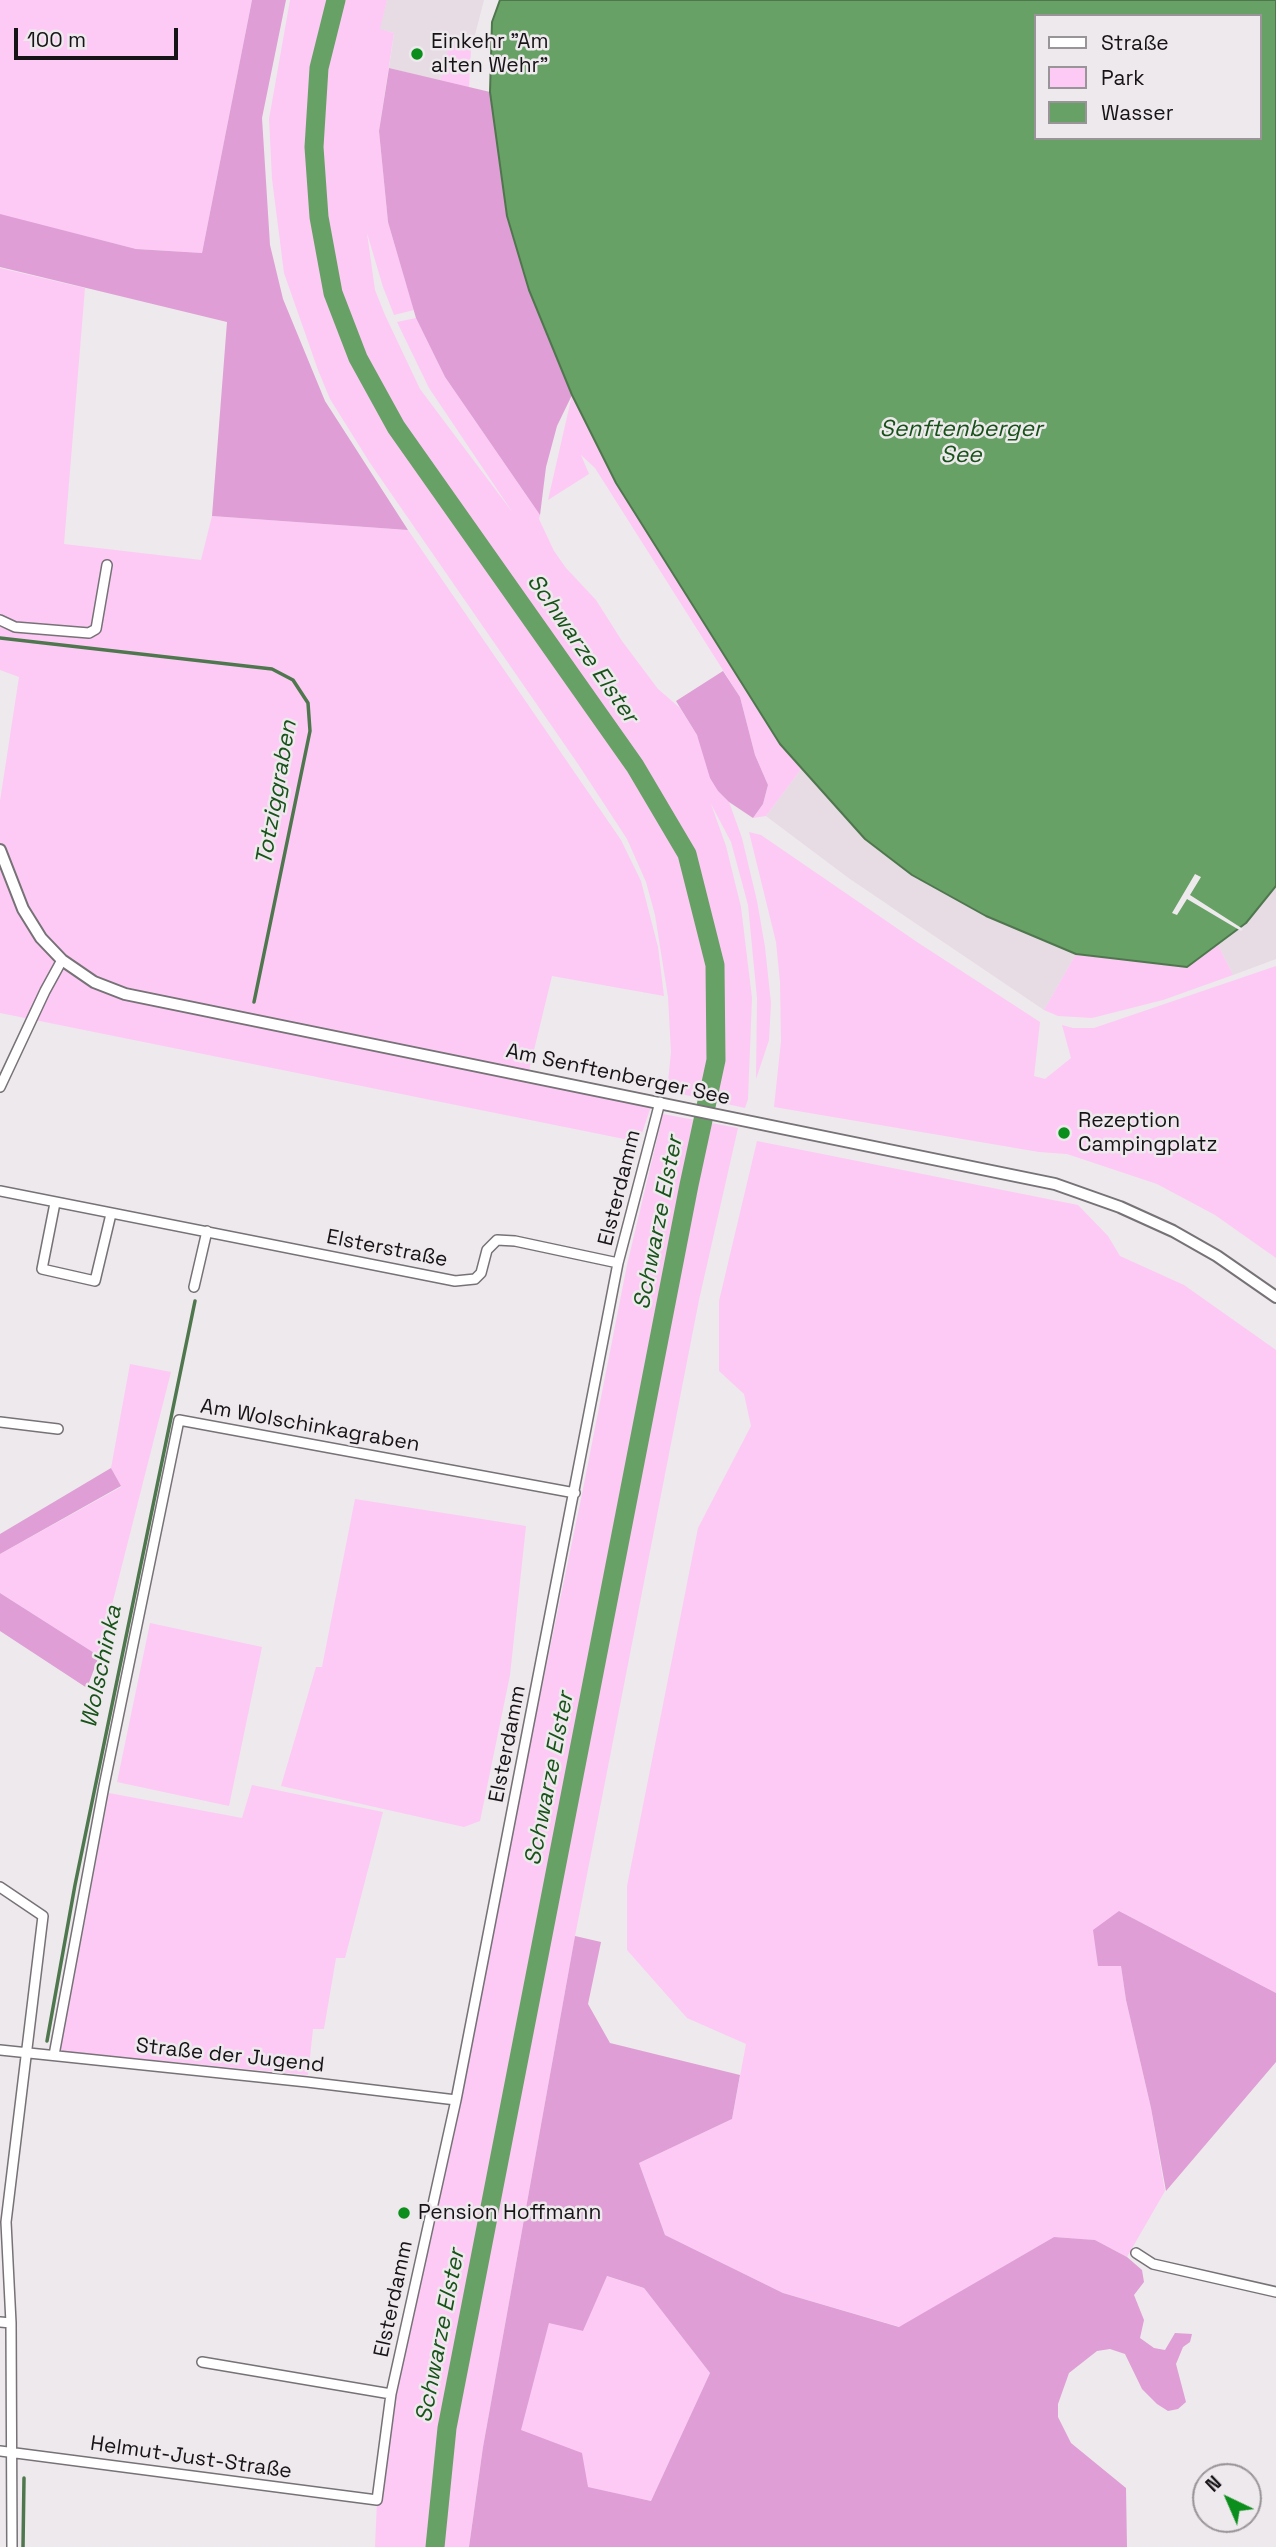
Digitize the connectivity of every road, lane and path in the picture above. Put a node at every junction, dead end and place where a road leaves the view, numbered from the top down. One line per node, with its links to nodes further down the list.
1 (107, 565): 2 (street)
2 (0, 620)
3 (0, 850): 4 (street, Am Senftenberger See)
4 (62, 960): 5 (street); 6 (street, Am Senftenberger See)
5 (0, 1087)
6 (660, 1102): 11 (street, Elsterdamm); 13 (street, Am Senftenberger See)
7 (0, 1191): 8 (street, Elsterstraße)
8 (55, 1203): 9 (street, Elsterstraße); 9 (street)
9 (111, 1214): 10 (street, Elsterstraße)
10 (207, 1231): 11 (street, Elsterstraße); 12 (street)
11 (618, 1263): 16 (street, Elsterdamm)
12 (194, 1287)
13 (1276, 1297)
14 (0, 1422): 15 (street)
15 (58, 1429)
16 (575, 1493): 20 (street, Am Wolschinkagraben); 21 (street, Elsterdamm)
17 (0, 1886): 19 (street)
18 (0, 2050): 19 (street, Straße der Jugend)
19 (26, 2053): 20 (street, Straße der Jugend); 25 (street)
20 (54, 2055): 21 (street, Straße der Jugend)
21 (456, 2100): 27 (street, Elsterdamm)
22 (1136, 2253): 23 (street)
23 (1276, 2292)
24 (0, 2322): 25 (street)
25 (11, 2323): 29 (street)
26 (202, 2362): 27 (street)
27 (391, 2394): 30 (street, Elsterdamm)
28 (0, 2451): 29 (street, Helmut-Just-Straße)
29 (12, 2452): 30 (street, Helmut-Just-Straße); 31 (street)
30 (377, 2500)
31 (12, 2547)

